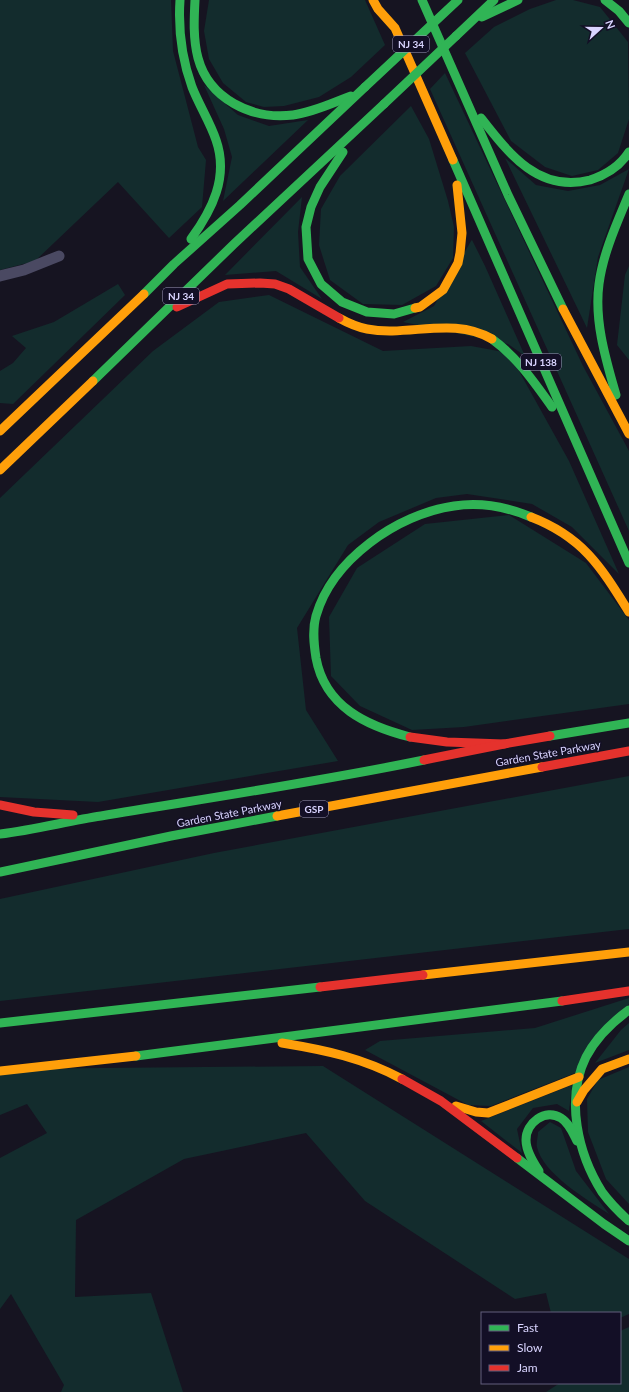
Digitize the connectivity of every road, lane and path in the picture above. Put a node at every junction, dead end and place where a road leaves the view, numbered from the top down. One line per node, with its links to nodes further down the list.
1 (180, 0): 20 (highway)
2 (195, 0): 13 (highway)
3 (373, 0): 12 (highway)
4 (383, 0): 12 (highway)
5 (422, 0): 14 (highway)
6 (458, 0): 13 (highway, NJ 34, bridge)
7 (494, 0): 10 (highway, NJ 34)
8 (518, 0): 10 (highway)
9 (605, 0): 11 (highway)
10 (470, 22): 15 (highway, NJ 34, bridge)
11 (629, 23)
12 (395, 28): 17 (highway, NJ 138)
13 (361, 90): 20 (highway, NJ 34)
14 (463, 95): 16 (highway); 25 (highway)
15 (363, 124): 17 (highway); 22 (highway, NJ 34)
16 (629, 152)
17 (454, 162): 28 (highway, NJ 138)
18 (629, 194): 25 (highway)
19 (59, 256): 21 (street)
20 (174, 264): 23 (highway, NJ 34)
21 (0, 276)
22 (165, 312): 28 (highway); 29 (highway, NJ 34)
23 (23, 408): 24 (highway); 26 (highway, NJ 34)
24 (8, 410)
25 (624, 425): 27 (highway)
26 (0, 431)
27 (629, 434)
28 (576, 442): 30 (highway, NJ 138)
29 (0, 470)
30 (629, 563)
31 (629, 612): 33 (highway)
32 (629, 723): 33 (highway)
33 (504, 744): 36 (highway)
34 (629, 751): 38 (highway, Garden State Parkway / GSP)
35 (0, 805): 36 (highway)
36 (100, 816): 37 (highway)
37 (0, 834)
38 (0, 872)
39 (629, 952): 42 (highway)
40 (629, 991): 43 (highway)
41 (629, 1010): 46 (highway)
42 (0, 1023)
43 (261, 1040): 45 (highway); 47 (highway)
44 (629, 1059): 48 (highway)
45 (0, 1071)
46 (579, 1077): 47 (highway); 48 (highway)
47 (441, 1101): 50 (highway)
48 (576, 1106): 49 (highway)
49 (583, 1149): 50 (highway); 51 (highway)
50 (545, 1179): 52 (highway)
51 (629, 1220)
52 (629, 1241)

